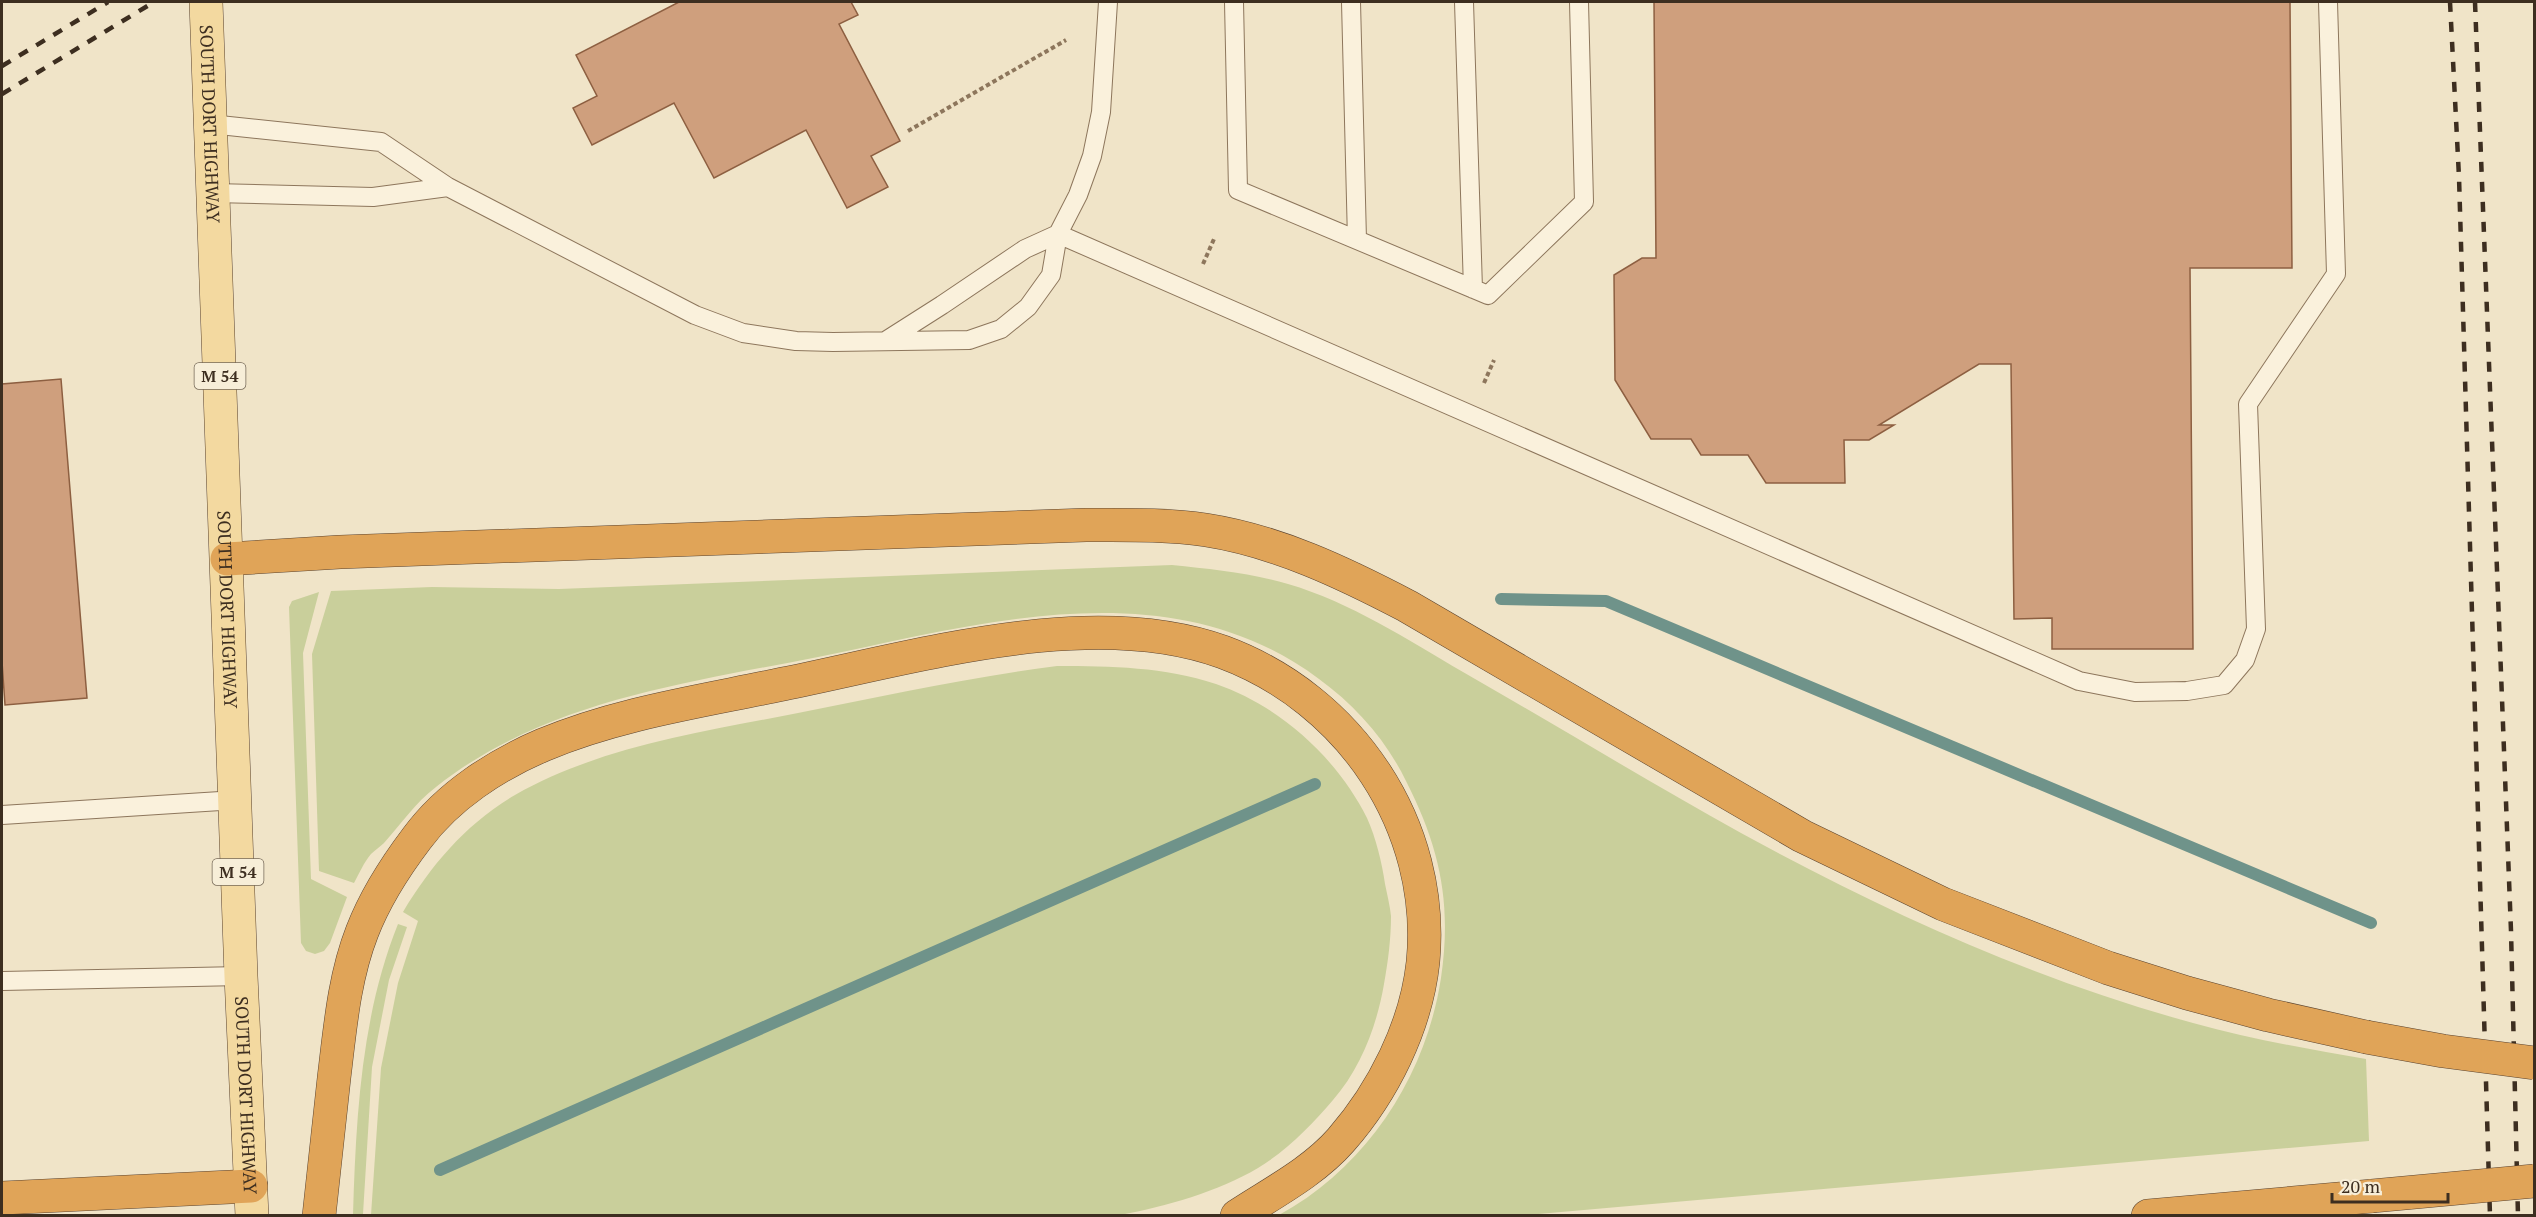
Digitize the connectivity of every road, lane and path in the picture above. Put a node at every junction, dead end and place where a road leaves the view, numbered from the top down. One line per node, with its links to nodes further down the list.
1 (206, 2): 9 (main road, SOUTH DORT HIGHWAY / M 54)
2 (1108, 2): 13 (lane)
3 (1234, 2): 15 (lane)
4 (1351, 2): 15 (lane)
5 (1464, 2): 17 (lane)
6 (1579, 2): 17 (lane)
7 (2328, 2): 13 (lane)
8 (1066, 40): 10 (path)
9 (210, 124): 11 (lane); 12 (main road, SOUTH DORT HIGHWAY / M 54)
10 (908, 131)
11 (448, 188): 12 (lane); 18 (lane)
12 (213, 193): 21 (main road, SOUTH DORT HIGHWAY / M 54)
13 (1058, 234): 18 (lane); 18 (lane)
14 (1214, 239): 16 (path)
15 (1358, 240): 17 (lane)
16 (1203, 264)
17 (1473, 289)
18 (887, 340)
19 (1494, 360): 20 (path)
20 (1484, 383)
21 (227, 559): 22 (main road, SOUTH DORT HIGHWAY / M 54); 26 (highway, bridge)
22 (236, 800): 23 (lane); 24 (main road, SOUTH DORT HIGHWAY / M 54)
23 (2, 815)
24 (241, 976): 25 (lane); 29 (main road, SOUTH DORT HIGHWAY / M 54)
25 (2, 981)
26 (2535, 1064)
27 (2535, 1181): 32 (highway, bridge)
28 (2, 1198): 29 (highway)
29 (251, 1201)
30 (319, 1215): 31 (highway)
31 (1237, 1215)
32 (2148, 1215)

